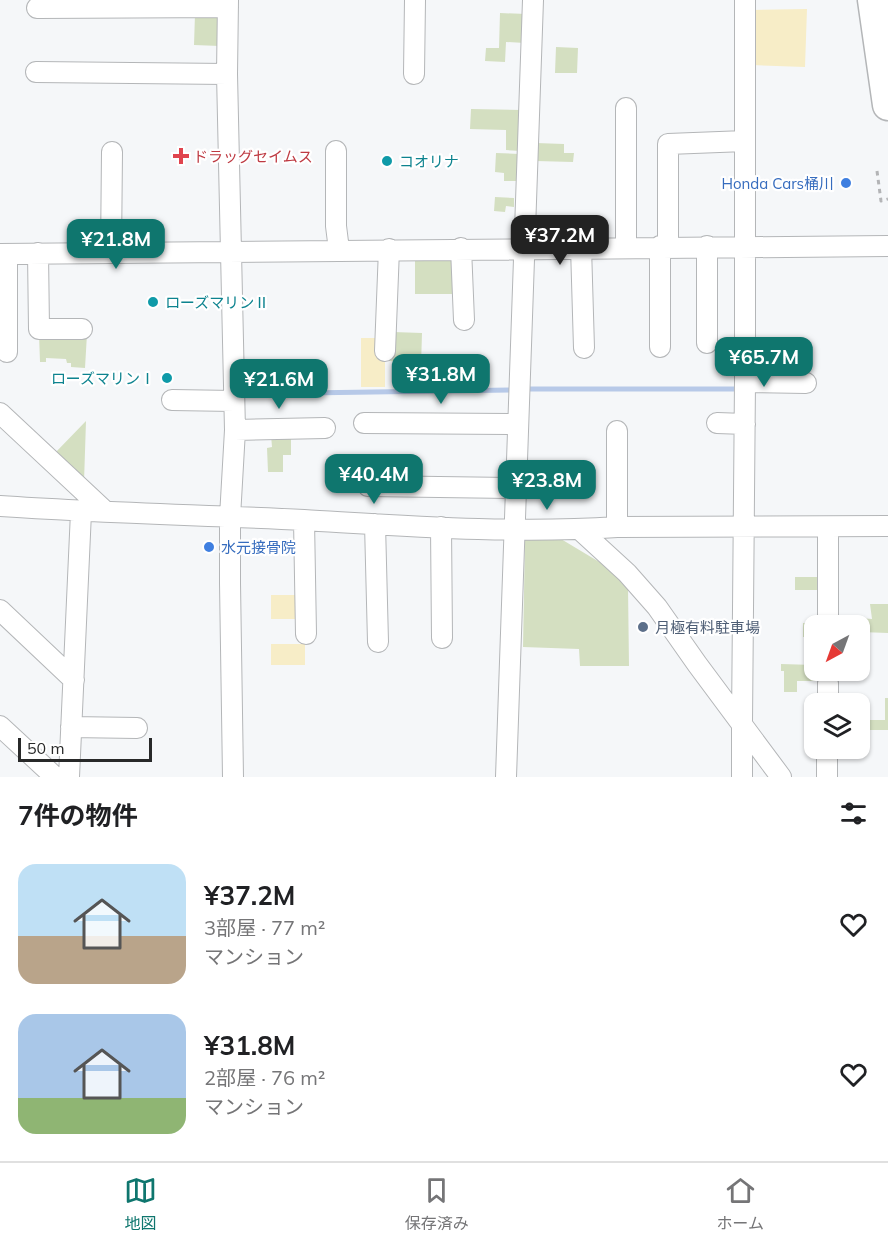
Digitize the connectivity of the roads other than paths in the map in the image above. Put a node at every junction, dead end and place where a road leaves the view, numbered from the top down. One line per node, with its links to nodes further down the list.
1 (415, 0): 9 (street)
2 (532, 0): 22 (street)
3 (745, 0): 12 (street)
4 (873, 0): 10 (highway)
5 (228, 4): 6 (street); 8 (street)
6 (37, 8)
7 (36, 72): 8 (street)
8 (227, 74): 26 (street)
9 (414, 74)
10 (888, 105)
11 (626, 108): 15 (street)
12 (745, 141): 16 (street); 18 (street)
13 (336, 151): 24 (street)
14 (112, 152): 25 (street)
15 (626, 246): 16 (street); 20 (street)
16 (664, 246): 17 (street); 32 (street)
17 (707, 246): 18 (street); 31 (street)
18 (745, 246): 19 (street); 36 (street)
19 (888, 246)
20 (581, 247): 22 (street); 33 (street)
21 (461, 248): 22 (street); 23 (street); 29 (street)
22 (523, 248): 43 (street)
23 (388, 249): 24 (street); 34 (street)
24 (339, 250): 26 (street)
25 (111, 251): 26 (street); 27 (street)
26 (231, 252): 39 (street)
27 (38, 253): 28 (street); 30 (street)
28 (4, 254): 35 (street)
29 (464, 320)
30 (82, 329)
31 (707, 344)
32 (660, 347)
33 (584, 348)
34 (385, 351)
35 (7, 352)
36 (745, 382): 37 (street); 44 (street)
37 (806, 383)
38 (172, 400): 39 (street)
39 (234, 401): 46 (street)
40 (0, 413): 52 (street)
41 (364, 423): 43 (street)
42 (717, 423): 44 (street)
43 (518, 424): 49 (street)
44 (745, 424): 57 (street)
45 (325, 428): 46 (street)
46 (235, 430): 53 (street)
47 (617, 431): 56 (street)
48 (368, 486): 49 (street)
49 (515, 488): 62 (street)
50 (0, 506): 51 (street)
51 (81, 512): 52 (street); 68 (street)
52 (106, 512): 53 (street)
53 (230, 517): 54 (street); 78 (street)
54 (304, 520): 55 (street); 65 (street)
55 (375, 524): 59 (street); 67 (street)
56 (616, 526): 57 (street); 61 (street)
57 (743, 526): 60 (street); 71 (street)
58 (888, 526): 60 (street)
59 (441, 527): 62 (street); 66 (street)
60 (828, 527): 64 (street)
61 (579, 529): 62 (street); 71 (street)
62 (515, 531): 79 (street)
63 (0, 610): 68 (street)
64 (828, 615)
65 (306, 634)
66 (442, 638)
67 (378, 642)
68 (74, 680): 73 (street)
69 (828, 683): 70 (street)
70 (828, 693)
71 (742, 722): 80 (street); 81 (street)
72 (0, 726): 76 (street)
73 (71, 727): 74 (street); 77 (street)
74 (137, 728)
75 (827, 759): 82 (street)
76 (55, 777)
77 (69, 777)
78 (233, 777)
79 (506, 777)
80 (742, 777)
81 (782, 777)
82 (827, 777)

